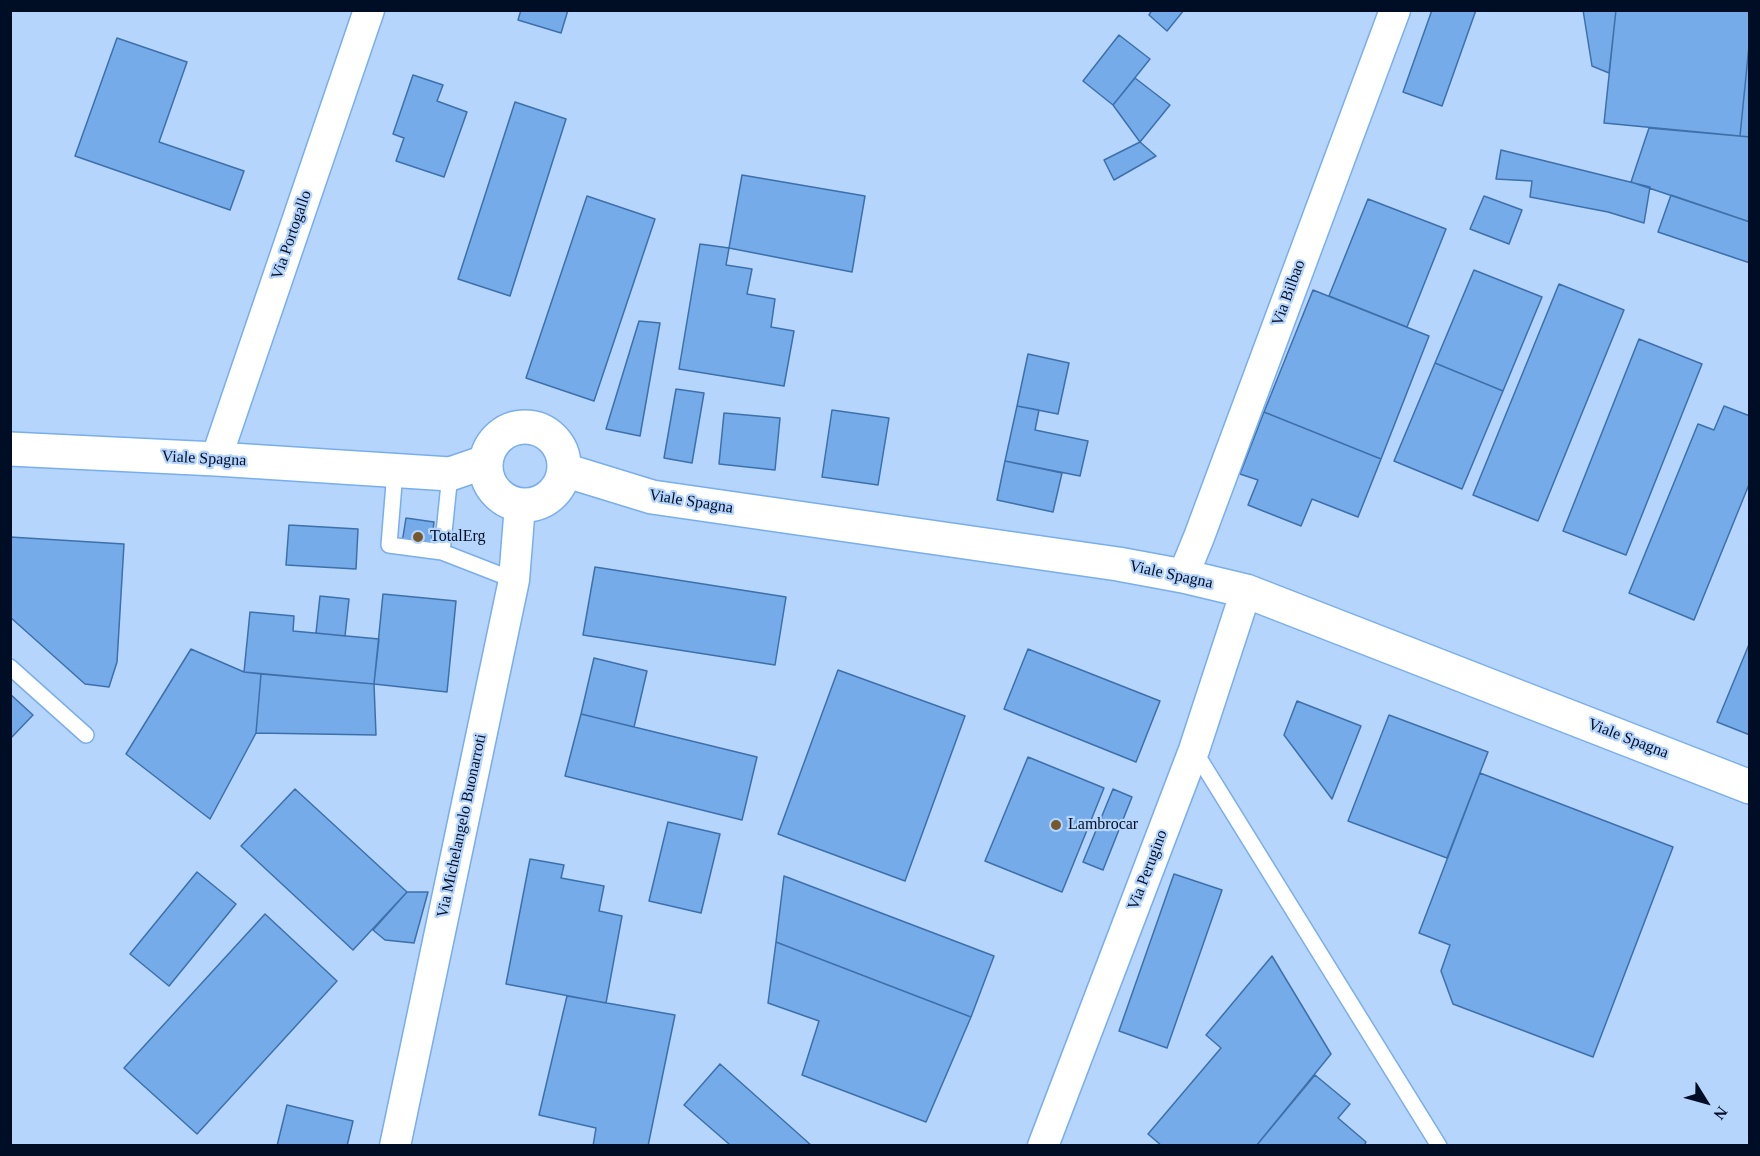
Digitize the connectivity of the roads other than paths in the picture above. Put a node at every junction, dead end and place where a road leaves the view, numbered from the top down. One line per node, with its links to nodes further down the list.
1 (369, 10): 4 (street, Via Portogallo)
2 (1395, 10): 11 (street, Via Bilbao)
3 (17, 451): 4 (street, Viale Spagna)
4 (216, 459): 7 (street, Viale Spagna)
5 (485, 462): 6 (street); 8 (street, Viale Spagna); 9 (street)
6 (564, 470): 9 (street); 11 (street, Viale Spagna)
7 (395, 471): 8 (street, Viale Spagna); 10 (lane)
8 (450, 474): 10 (lane)
9 (520, 505): 12 (street, Via Michelangelo Buonarroti)
10 (442, 552): 12 (lane)
11 (1183, 576): 13 (street, Viale Spagna)
12 (514, 580): 18 (street, Via Michelangelo Buonarroti)
13 (1246, 591): 16 (street, Via Perugino); 17 (street, Viale Spagna)
14 (10, 667): 15 (lane)
15 (86, 735)
16 (1194, 750): 19 (street, Via Perugino); 20 (lane)
17 (1749, 787)
18 (395, 1146)
19 (1043, 1146)
20 (1439, 1146)

